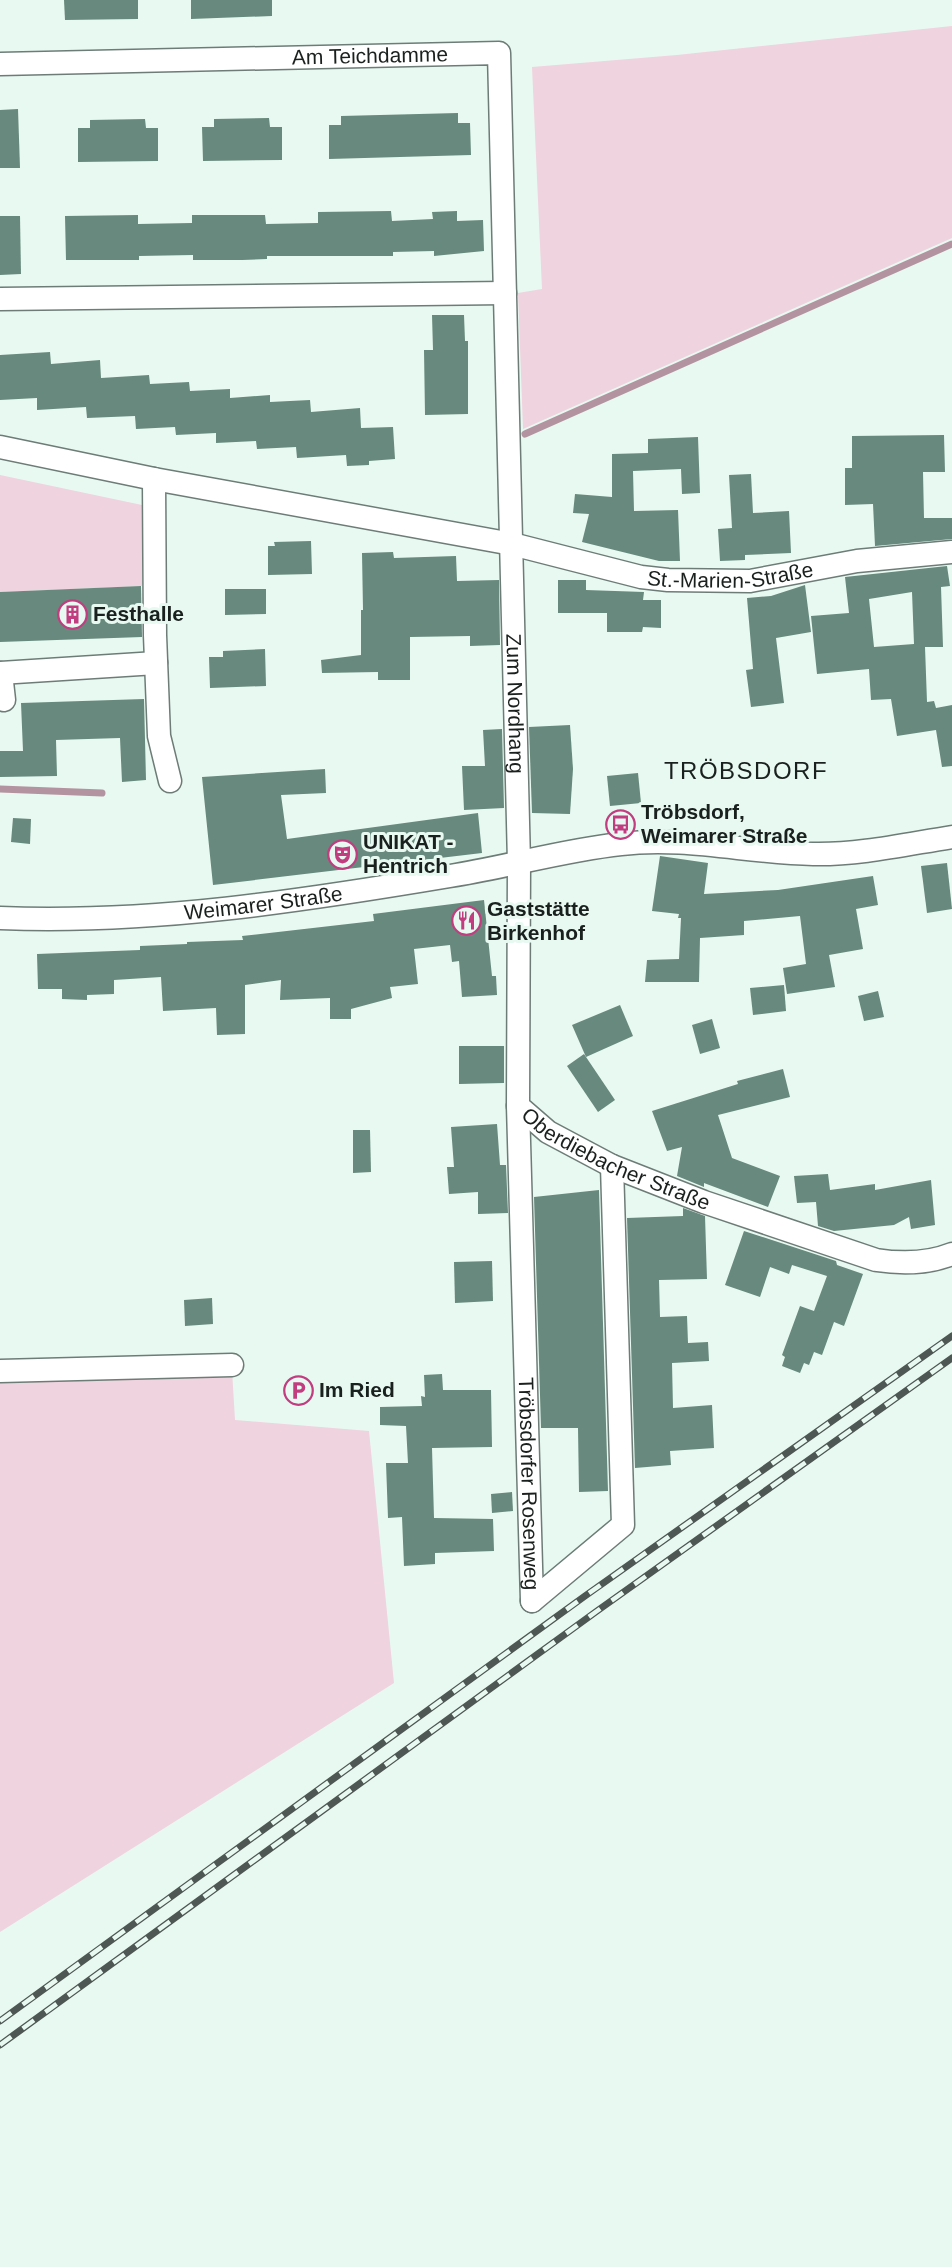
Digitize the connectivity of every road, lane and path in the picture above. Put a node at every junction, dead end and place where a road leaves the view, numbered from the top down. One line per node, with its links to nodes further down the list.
1 (0, 64): 2 (street, Am Teichdamme)
2 (505, 293): 3 (street); 6 (street, Am Teichdamme)
3 (0, 299)
4 (0, 447): 5 (street)
5 (154, 479): 6 (street); 8 (street)
6 (512, 544): 7 (street, St.-Marien-Straße); 13 (street, Zum Nordhang)
7 (952, 552)
8 (156, 663): 9 (street); 11 (street)
9 (0, 673): 10 (street)
10 (4, 700)
11 (170, 781)
12 (952, 837): 13 (street, Weimarer Straße)
13 (519, 863): 14 (street, Weimarer Straße); 15 (street, Oberdiebacher Straße)
14 (0, 918)
15 (518, 1106): 16 (street, Oberdiebacher Straße); 16 (street, Tröbsdorfer Rosenweg)
16 (612, 1166): 17 (street, Oberdiebacher Straße)
17 (952, 1254)
18 (232, 1365): 19 (street)
19 (0, 1371)

